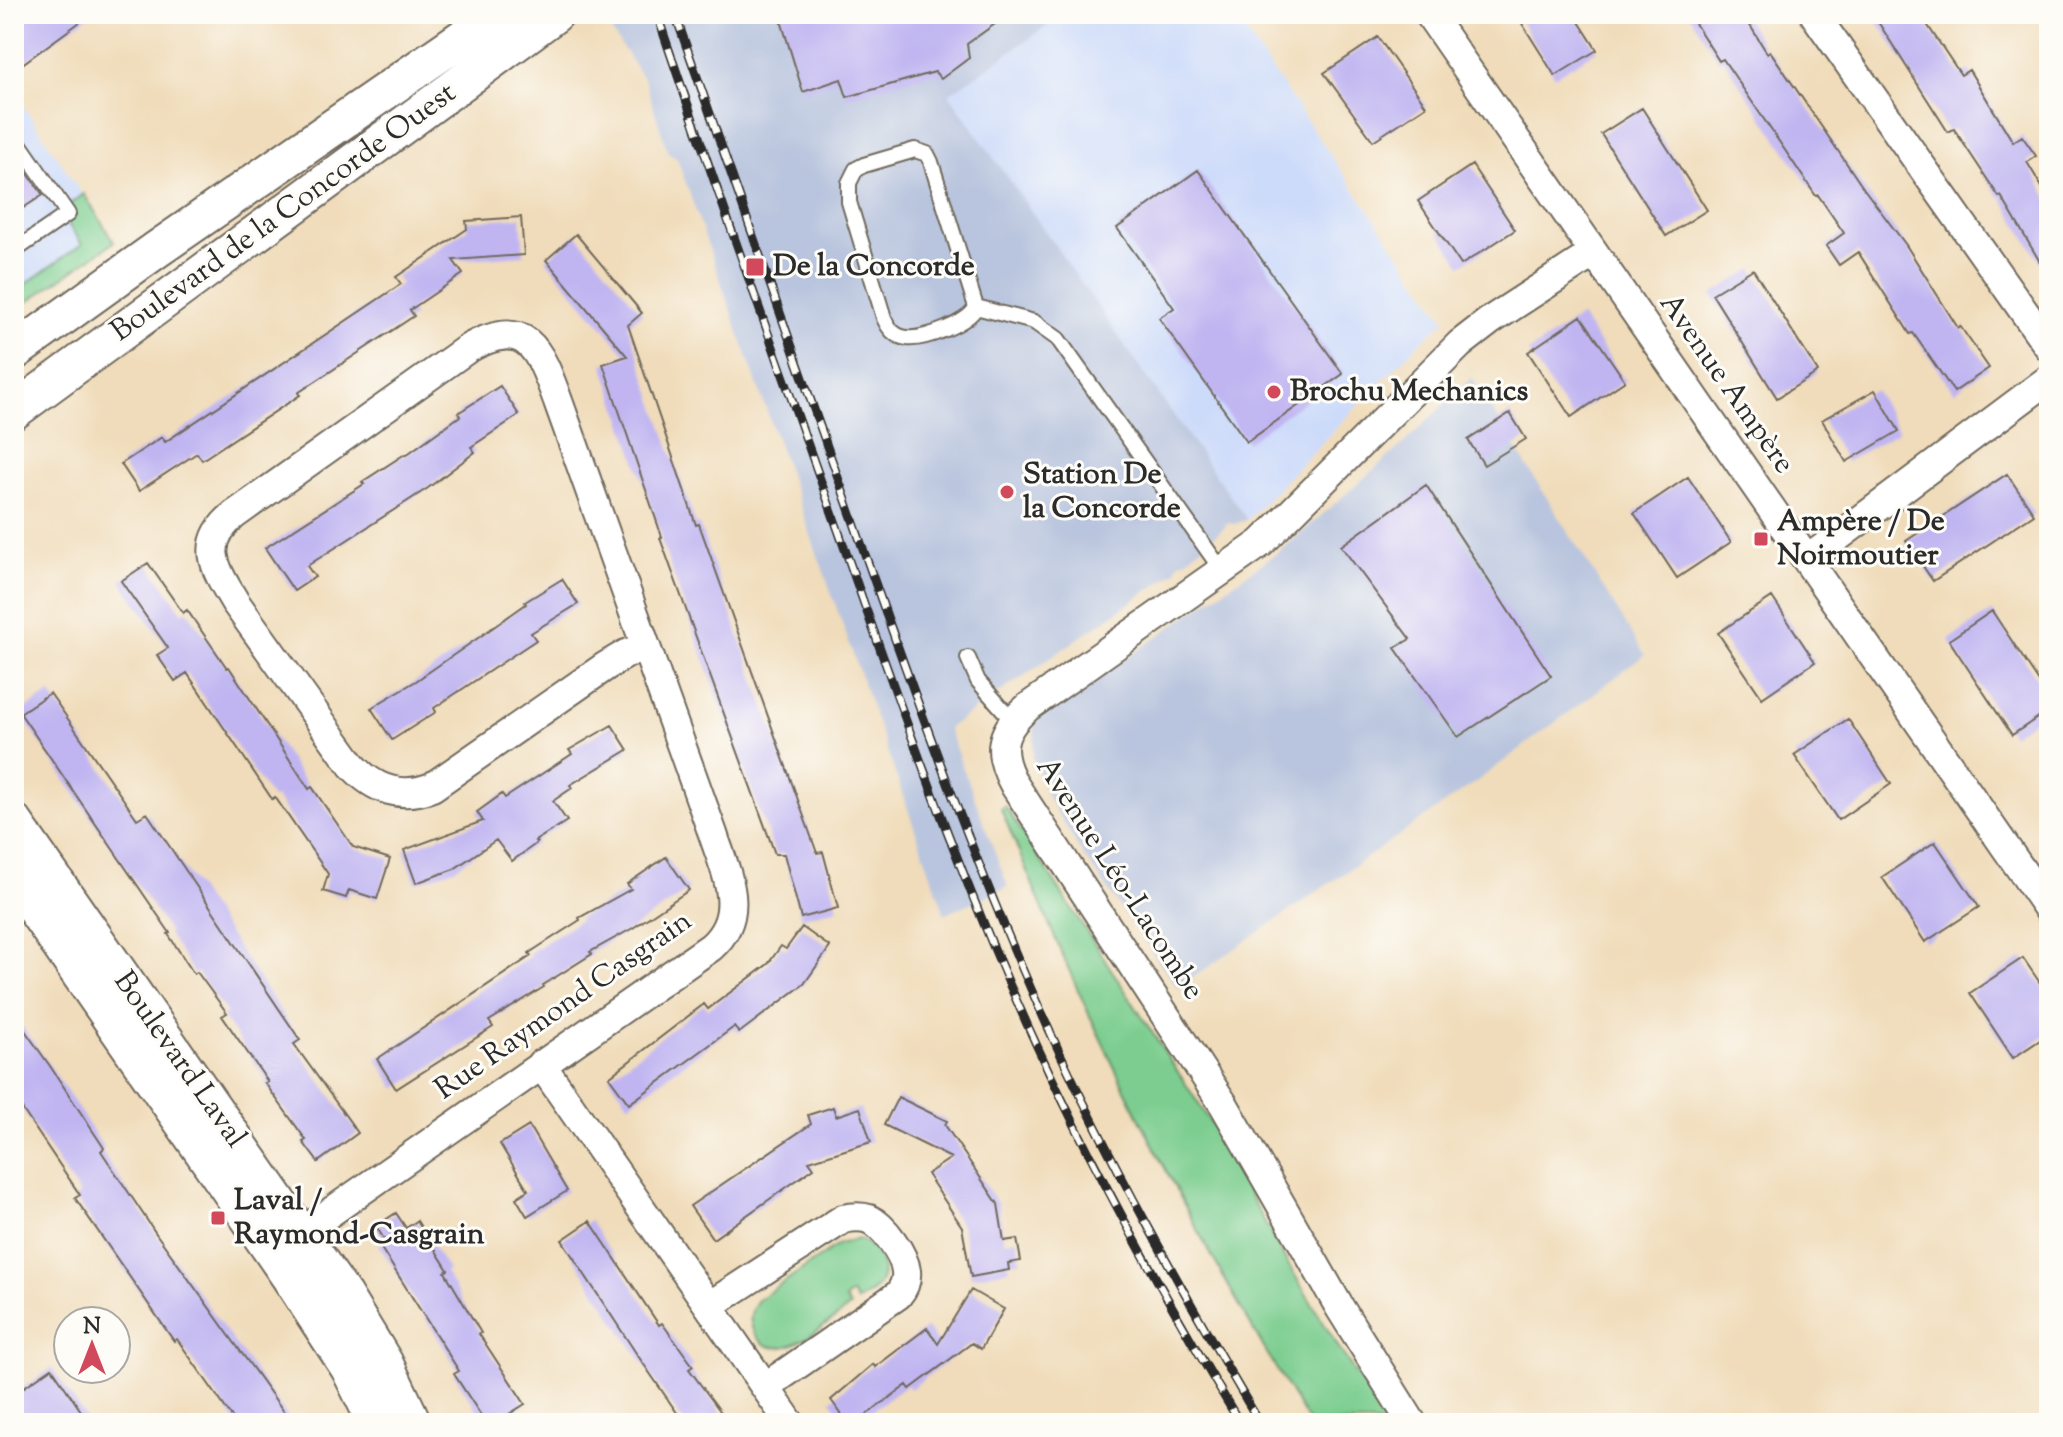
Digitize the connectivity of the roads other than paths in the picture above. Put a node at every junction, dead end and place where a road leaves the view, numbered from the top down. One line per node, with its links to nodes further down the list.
1 (497, 14): 10 (street, Boulevard de la Concorde Ouest)
2 (555, 14): 12 (street, Boulevard de la Concorde Ouest)
3 (1429, 14): 7 (street, Avenue Ampère)
4 (1814, 14): 9 (street)
5 (14, 136): 6 (lane)
6 (14, 251)
7 (1594, 253): 13 (street, Avenue Ampère); 14 (street)
8 (976, 307): 8 (lane); 14 (lane)
9 (2049, 347)
10 (14, 352)
11 (2049, 379): 13 (street)
12 (14, 411)
13 (1807, 560): 20 (street, Avenue Ampère)
14 (1223, 572): 17 (street)
15 (646, 647): 15 (street, Rue Raymond Casgrain); 21 (street, Rue Raymond Casgrain)
16 (968, 658): 17 (lane)
17 (1013, 721): 28 (street, Avenue Léo-Lacombe)
18 (14, 822): 22 (street, Boulevard Laval)
19 (14, 879): 22 (street, Boulevard Laval)
20 (2049, 910)
21 (541, 1064): 22 (street, Rue Raymond Casgrain); 23 (street)
22 (287, 1242): 25 (street, Boulevard Laval); 26 (street, Boulevard Laval)
23 (709, 1306): 24 (street); 24 (street)
24 (765, 1387): 27 (street)
25 (376, 1423)
26 (413, 1423)
27 (790, 1423)
28 (1412, 1423)

